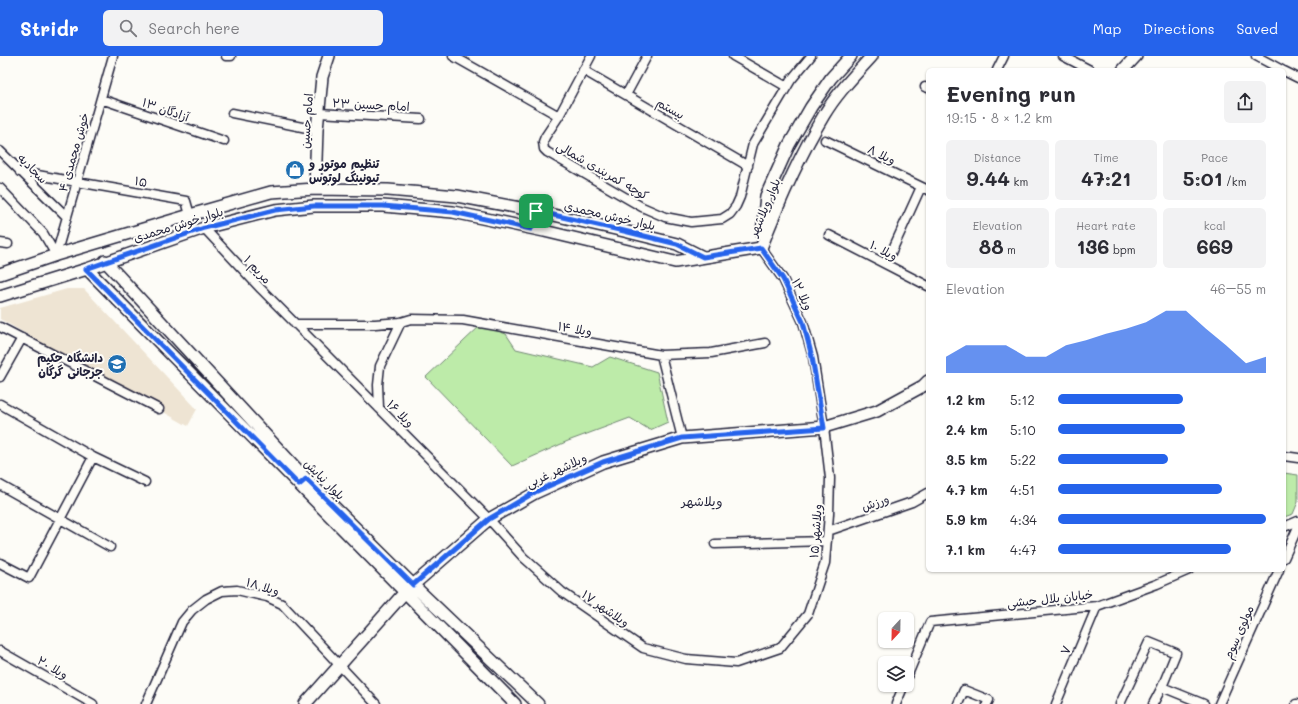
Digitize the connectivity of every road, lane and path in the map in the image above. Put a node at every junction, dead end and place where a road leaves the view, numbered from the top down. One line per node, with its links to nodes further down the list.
1 (113, 56): 25 (street, خوش محمدی ۴)
2 (226, 56): 3 (street)
3 (231, 56)
4 (329, 56): 27 (street, امام حسین)
5 (454, 56): 28 (street)
6 (591, 56): 20 (street)
7 (647, 56): 24 (street)
8 (733, 56): 23 (street)
9 (811, 56): 23 (street)
10 (851, 56): 47 (street, بلوار ویلاشهر)
11 (872, 56): 47 (street, بلوار ویلاشهر)
12 (1004, 56): 16 (street)
13 (1064, 56): 17 (street)
14 (1136, 56): 18 (street)
15 (1256, 56): 19 (street)
16 (998, 68)
17 (1086, 68)
18 (1125, 68)
19 (1279, 68)
20 (583, 70): 24 (street, بیستم); 28 (street)
21 (1286, 72): 22 (street)
22 (1298, 78)
23 (787, 87): 34 (street)
24 (626, 95): 34 (street, بیستم)
25 (101, 99): 32 (street, آزادگان ۱۳); 36 (street, خوش محمدی ۴)
26 (232, 113): 30 (street)
27 (319, 113): 29 (street, امام حسین ۲۳); 30 (street, امام حسین)
28 (559, 116): 34 (street, کوچه کمربندی شمالی)
29 (421, 119)
30 (317, 130): 38 (street, امام حسین)
31 (825, 140): 39 (street, ویلا ۸)
32 (224, 141)
33 (0, 151): 35 (street, سجادیه)
34 (748, 166)
35 (20, 172): 36 (street); 42 (street, سجادیه)
36 (77, 181): 41 (street, ۱۵); 42 (street, خوش محمدی ۴)
37 (0, 188): 48 (street)
38 (316, 189): 40 (street, بلوار خوش محمدی); 41 (street, بلوار خوش محمدی)
39 (925, 189): 51 (street)
40 (541, 213): 44 (street); 45 (street); 49 (street, بلوار خوش محمدی)
41 (190, 215): 48 (street, بلوار خوش محمدی)
42 (67, 217): 48 (street, خوش محمدی ۴)
43 (204, 228): 44 (street, بلوار خوش محمدی); 50 (street, بلوار خوش محمدی); 57 (street, ۱ مریم)
44 (531, 229): 45 (street, بلوار خوش محمدی)
45 (544, 231): 49 (street, بلوار خوش محمدی)
46 (829, 235): 51 (street, ۱۰ ویلا)
47 (761, 248): 49 (street); 69 (street, ویلا ۱۲)
48 (56, 255): 53 (street, بلوار خوش محمدی)
49 (703, 257)
50 (105, 262): 52 (street, بلوار خوش محمدی); 64 (street, بلوار نیایش)
51 (886, 264): 54 (street, ۱۰ ویلا)
52 (86, 269): 55 (street, بلوار خوش محمدی); 65 (street, بلوار نیایش)
53 (0, 274)
54 (926, 285)
55 (0, 296)
56 (401, 322): 57 (street, ۱۴ ویلا); 61 (street, ۱۴ ویلا); 67 (street)
57 (295, 324): 67 (street, ۱۶ ویلا)
58 (0, 326): 59 (street)
59 (22, 338): 62 (street); 68 (street)
60 (766, 344): 61 (street, ۱۴ ویلا)
61 (662, 355): 70 (street)
62 (0, 377)
63 (926, 383): 69 (street, ویلاشهر غربی)
64 (219, 386): 65 (street); 75 (street, بلوار نیایش)
65 (209, 393): 75 (street, بلوار نیایش)
66 (0, 404): 72 (street)
67 (379, 408): 79 (street, ۱۶ ویلا)
68 (159, 409)
69 (824, 428): 70 (street, ویلاشهر غربی); 83 (street, ویلاشهر ۱۵)
70 (682, 438): 79 (street, ویلاشهر غربی)
71 (1286, 456): 73 (street)
72 (93, 457): 74 (street); 78 (street)
73 (1298, 458)
74 (145, 482)
75 (303, 482): 91 (street, بلوار نیایش); 92 (street, بلوار نیایش)
76 (0, 485): 78 (street)
77 (926, 494): 83 (street, ورزش)
78 (60, 519): 86 (street); 88 (street)
79 (489, 519): 91 (street, ویلاشهر غربی); 96 (street, ویلاشهر ۱۷)
80 (1298, 521): 81 (street)
81 (1286, 526)
82 (1298, 527): 87 (street)
83 (828, 531): 84 (street, ویلاشهر ۱۵)
84 (827, 541): 85 (street); 96 (street, ویلاشهر ۱۵)
85 (715, 544)
86 (110, 547)
87 (1286, 554)
88 (0, 563)
89 (1184, 572): 93 (street, خیابان بلال حبشی)
90 (1278, 572): 115 (street, مولوی سوم)
91 (413, 585): 92 (street, ویلاشهر غربی); 98 (street, بلوار نیایش)
92 (405, 592): 97 (street, ویلاشهر غربی); 100 (street, بلوار نیایش)
93 (1097, 606): 95 (street, خیابان بلال حبشی); 111 (street, ۷)
94 (0, 651): 102 (street, ویلا ۲۰)
95 (914, 661)
96 (736, 663)
97 (340, 666): 103 (street, ویلا ۱۸); 104 (street, ویلاشهر غربی); 105 (street, ویلا ۱۸)
98 (513, 680): 100 (street); 107 (street, بلوار نیایش)
99 (1162, 687): 112 (street); 113 (street); 114 (street)
100 (501, 690): 106 (street, بلوار نیایش)
101 (901, 692): 108 (street)
102 (93, 704)
103 (146, 704)
104 (305, 704)
105 (376, 704)
106 (515, 704)
107 (538, 704)
108 (896, 704)
109 (958, 704): 110 (street)
110 (987, 704)
111 (1056, 704)
112 (1120, 704)
113 (1153, 704)
114 (1204, 704)
115 (1219, 704)

